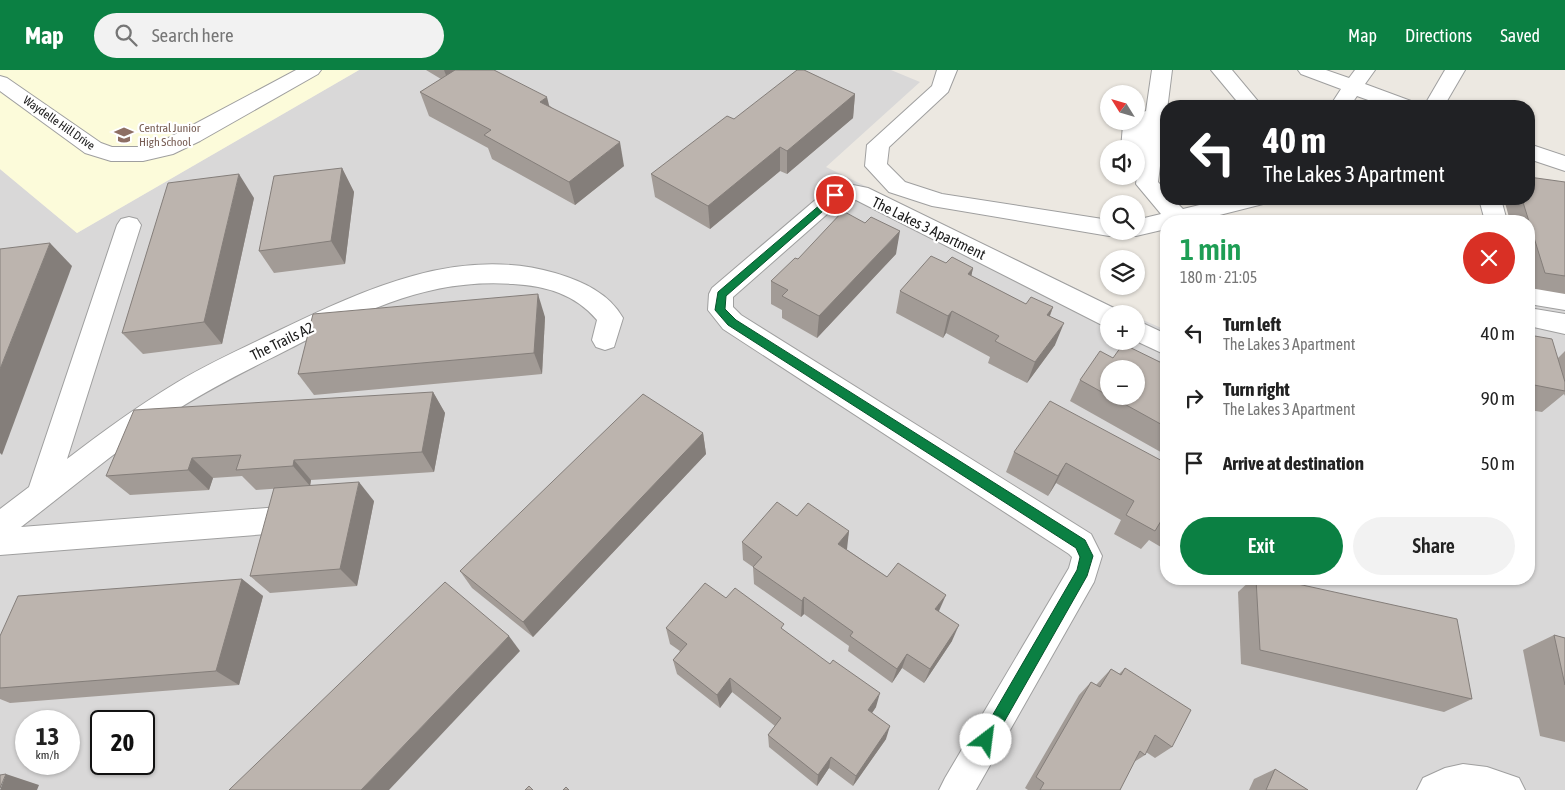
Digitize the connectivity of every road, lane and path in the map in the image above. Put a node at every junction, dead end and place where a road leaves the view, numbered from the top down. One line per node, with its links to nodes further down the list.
1 (311, 70): 8 (street, Waydelle Hill Drive)
2 (947, 70): 28 (street)
3 (1162, 70): 14 (street)
4 (1221, 70): 10 (street)
5 (1308, 70): 9 (street)
6 (1365, 70): 9 (street)
7 (1455, 70): 13 (street)
8 (0, 82)
9 (1353, 87): 11 (street); 12 (street)
10 (1247, 100)
11 (1344, 100)
12 (1388, 100)
13 (1438, 100)
14 (1156, 116): 15 (street); 17 (street)
15 (1133, 140)
16 (1535, 153): 18 (street)
17 (1145, 163)
18 (1565, 164)
19 (1145, 184): 20 (street)
20 (1160, 200)
21 (1165, 205): 23 (street)
22 (1231, 205): 24 (street)
23 (1175, 215)
24 (1190, 215)
25 (1160, 222): 27 (street)
26 (128, 225): 37 (street)
27 (1145, 226)
28 (1100, 227)
29 (1535, 296): 30 (street)
30 (1565, 301)
31 (1100, 313): 41 (street, The Lakes 3 Apartment)
32 (1535, 319): 33 (street)
33 (1565, 324)
34 (1145, 334): 36 (street)
35 (605, 340): 37 (street, The Trails A2)
36 (1160, 342)
37 (41, 495): 39 (street, The Trails A2)
38 (280, 520): 40 (street)
39 (0, 526)
40 (0, 542)
41 (957, 790)
42 (1435, 790): 43 (street)
43 (1507, 790)

